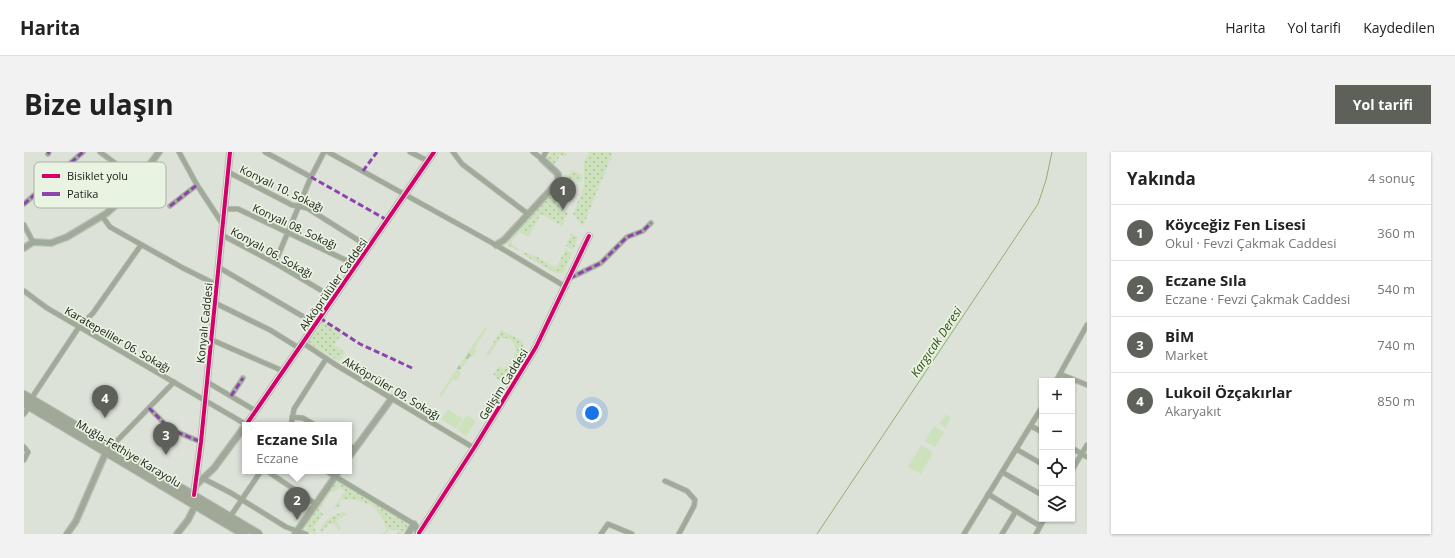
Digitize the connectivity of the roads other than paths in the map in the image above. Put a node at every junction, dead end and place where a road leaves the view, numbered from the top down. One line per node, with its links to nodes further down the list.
1 (83, 152): 16 (street)
2 (100, 152): 17 (street)
3 (159, 152): 18 (street)
4 (179, 152): 21 (street)
5 (230, 152): 19 (street, Konyalı Caddesi)
6 (265, 152): 20 (street)
7 (324, 152): 20 (street)
8 (328, 152): 22 (street)
9 (410, 152): 15 (street)
10 (434, 152): 15 (street, Akköprülüler Caddesi)
11 (533, 152): 14 (street)
12 (546, 152): 14 (street)
13 (455, 153): 29 (street)
14 (542, 159): 29 (street)
15 (428, 161): 22 (street, Akköprülüler Caddesi)
16 (70, 162)
17 (114, 162)
18 (152, 162)
19 (228, 172): 26 (street, Konyalı 10. Sokağı); 28 (street, Konyalı Caddesi)
20 (311, 177): 26 (street)
21 (197, 186): 25 (street); 31 (street)
22 (405, 194): 39 (street); 40 (street, Akköprülüler Caddesi)
23 (34, 195): 24 (street)
24 (24, 204)
25 (170, 206)
26 (298, 206): 34 (street); 40 (street, Konyalı 10. Sokağı)
27 (113, 208): 30 (street)
28 (224, 208): 31 (street, Konyalı Caddesi); 34 (street, Konyalı 08. Sokağı)
29 (528, 214): 39 (street)
30 (102, 216): 37 (street); 38 (street)
31 (222, 223): 35 (street, Konyalı Caddesi)
32 (651, 223): 45 (street)
33 (24, 225): 37 (street)
34 (287, 232): 42 (street); 43 (street, Konyalı 08. Sokağı)
35 (222, 235): 42 (street, Konyalı 06. Sokağı); 44 (street, Konyalı Caddesi)
36 (589, 236): 45 (street, Gelişim Caddesi)
37 (33, 242): 41 (street)
38 (141, 245): 46 (street); 53 (street)
39 (496, 245): 47 (street)
40 (369, 247): 43 (street, Akköprülüler Caddesi)
41 (24, 248)
42 (275, 263): 49 (street, Konyalı 06. Sokağı)
43 (356, 265): 49 (street, Akköprülüler Caddesi)
44 (218, 267): 46 (street, Konyalı Caddesi); 51 (street)
45 (570, 278): 47 (street, Gelişim Caddesi)
46 (217, 284): 50 (street, Konyalı Caddesi)
47 (566, 287): 86 (street, Gelişim Caddesi)
48 (24, 291): 53 (street, Karatepeliler 06. Sokağı)
49 (334, 298): 51 (street, Akköprülüler Caddesi)
50 (215, 303): 54 (street, Konyalı Caddesi); 55 (street, Akköprüler 09. Sokağı)
51 (316, 324): 55 (street, Akköprülüler Caddesi)
52 (1087, 325): 58 (street)
53 (80, 327): 61 (street, Karatepeliler 06. Sokağı); 67 (street)
54 (212, 340): 57 (street); 62 (street, Konyalı Caddesi)
55 (301, 345): 56 (street, Akköprüler 09. Sokağı); 57 (street, Akköprülüler Caddesi)
56 (326, 359): 65 (street, Akköprüler 09. Sokağı); 72 (street)
57 (283, 371): 69 (street, Akköprülüler Caddesi)
58 (1060, 374): 60 (street); 63 (street)
59 (243, 378): 64 (street)
60 (1058, 378)
61 (174, 382): 66 (street, Karatepeliler 06. Sokağı); 68 (street)
62 (207, 382): 64 (street); 66 (street, Konyalı Caddesi)
63 (1087, 386)
64 (231, 396): 69 (street)
65 (392, 398): 86 (street, Akköprüler 09. Sokağı); 88 (street)
66 (205, 400): 76 (street, Karatepeliler 06. Sokağı); 82 (street, Konyalı Caddesi)
67 (27, 401): 71 (street); 87 (highway, Muğla-Fethiye Karayolu)
68 (149, 408): 78 (street); 87 (street)
69 (256, 411): 73 (street, Akköprülüler Caddesi)
70 (1039, 412): 77 (street)
71 (24, 414)
72 (292, 417): 74 (street); 75 (street)
73 (248, 422)
74 (291, 422)
75 (309, 422)
76 (242, 423)
77 (1031, 426): 80 (street); 89 (street)
78 (169, 428)
79 (242, 430): 101 (street, Akköprülüler Caddesi)
80 (1039, 430)
81 (177, 432): 82 (street)
82 (201, 442): 103 (street, Konyalı Caddesi)
83 (1087, 444): 92 (street)
84 (24, 447): 94 (street)
85 (352, 447): 88 (street)
86 (474, 448): 117 (street, Gelişim Caddesi)
87 (110, 449): 106 (highway, Muğla-Fethiye Karayolu); 109 (highway, Muğla-Fethiye Karayolu); 118 (street)
88 (355, 449): 91 (street)
89 (1016, 449): 95 (street); 97 (street)
90 (1075, 450): 92 (street)
91 (352, 453)
92 (1081, 454): 93 (street); 96 (street)
93 (1087, 457)
94 (24, 460)
95 (1039, 462)
96 (1075, 465)
97 (1002, 472): 104 (street); 105 (street)
98 (260, 474): 107 (street)
99 (271, 474): 108 (street)
100 (337, 474): 108 (street); 113 (street)
101 (204, 479): 103 (street, Akköprülüler Caddesi); 107 (street)
102 (665, 481): 125 (street)
103 (196, 486): 106 (street, Konyalı Caddesi)
104 (1039, 493)
105 (988, 494): 110 (street); 126 (street)
106 (194, 495): 111 (highway, Muğla-Fethiye Karayolu)
107 (242, 500): 111 (street); 115 (street)
108 (316, 504): 115 (street)
109 (195, 506): 116 (highway, Muğla-Fethiye Karayolu); 119 (street)
110 (1016, 511): 114 (street); 127 (street)
111 (230, 517): 120 (highway, Muğla-Fethiye Karayolu)
112 (1042, 522): 114 (street)
113 (414, 524): 117 (street, Gelişim Caddesi); 122 (street)
114 (1040, 526): 128 (street)
115 (296, 532): 121 (street)
116 (240, 533)
117 (418, 533)
118 (67, 534)
119 (177, 534)
120 (258, 534)
121 (306, 534)
122 (408, 534)
123 (601, 534): 124 (street)
124 (632, 534)
125 (678, 534)
126 (964, 534)
127 (1002, 534)
128 (1036, 534)

